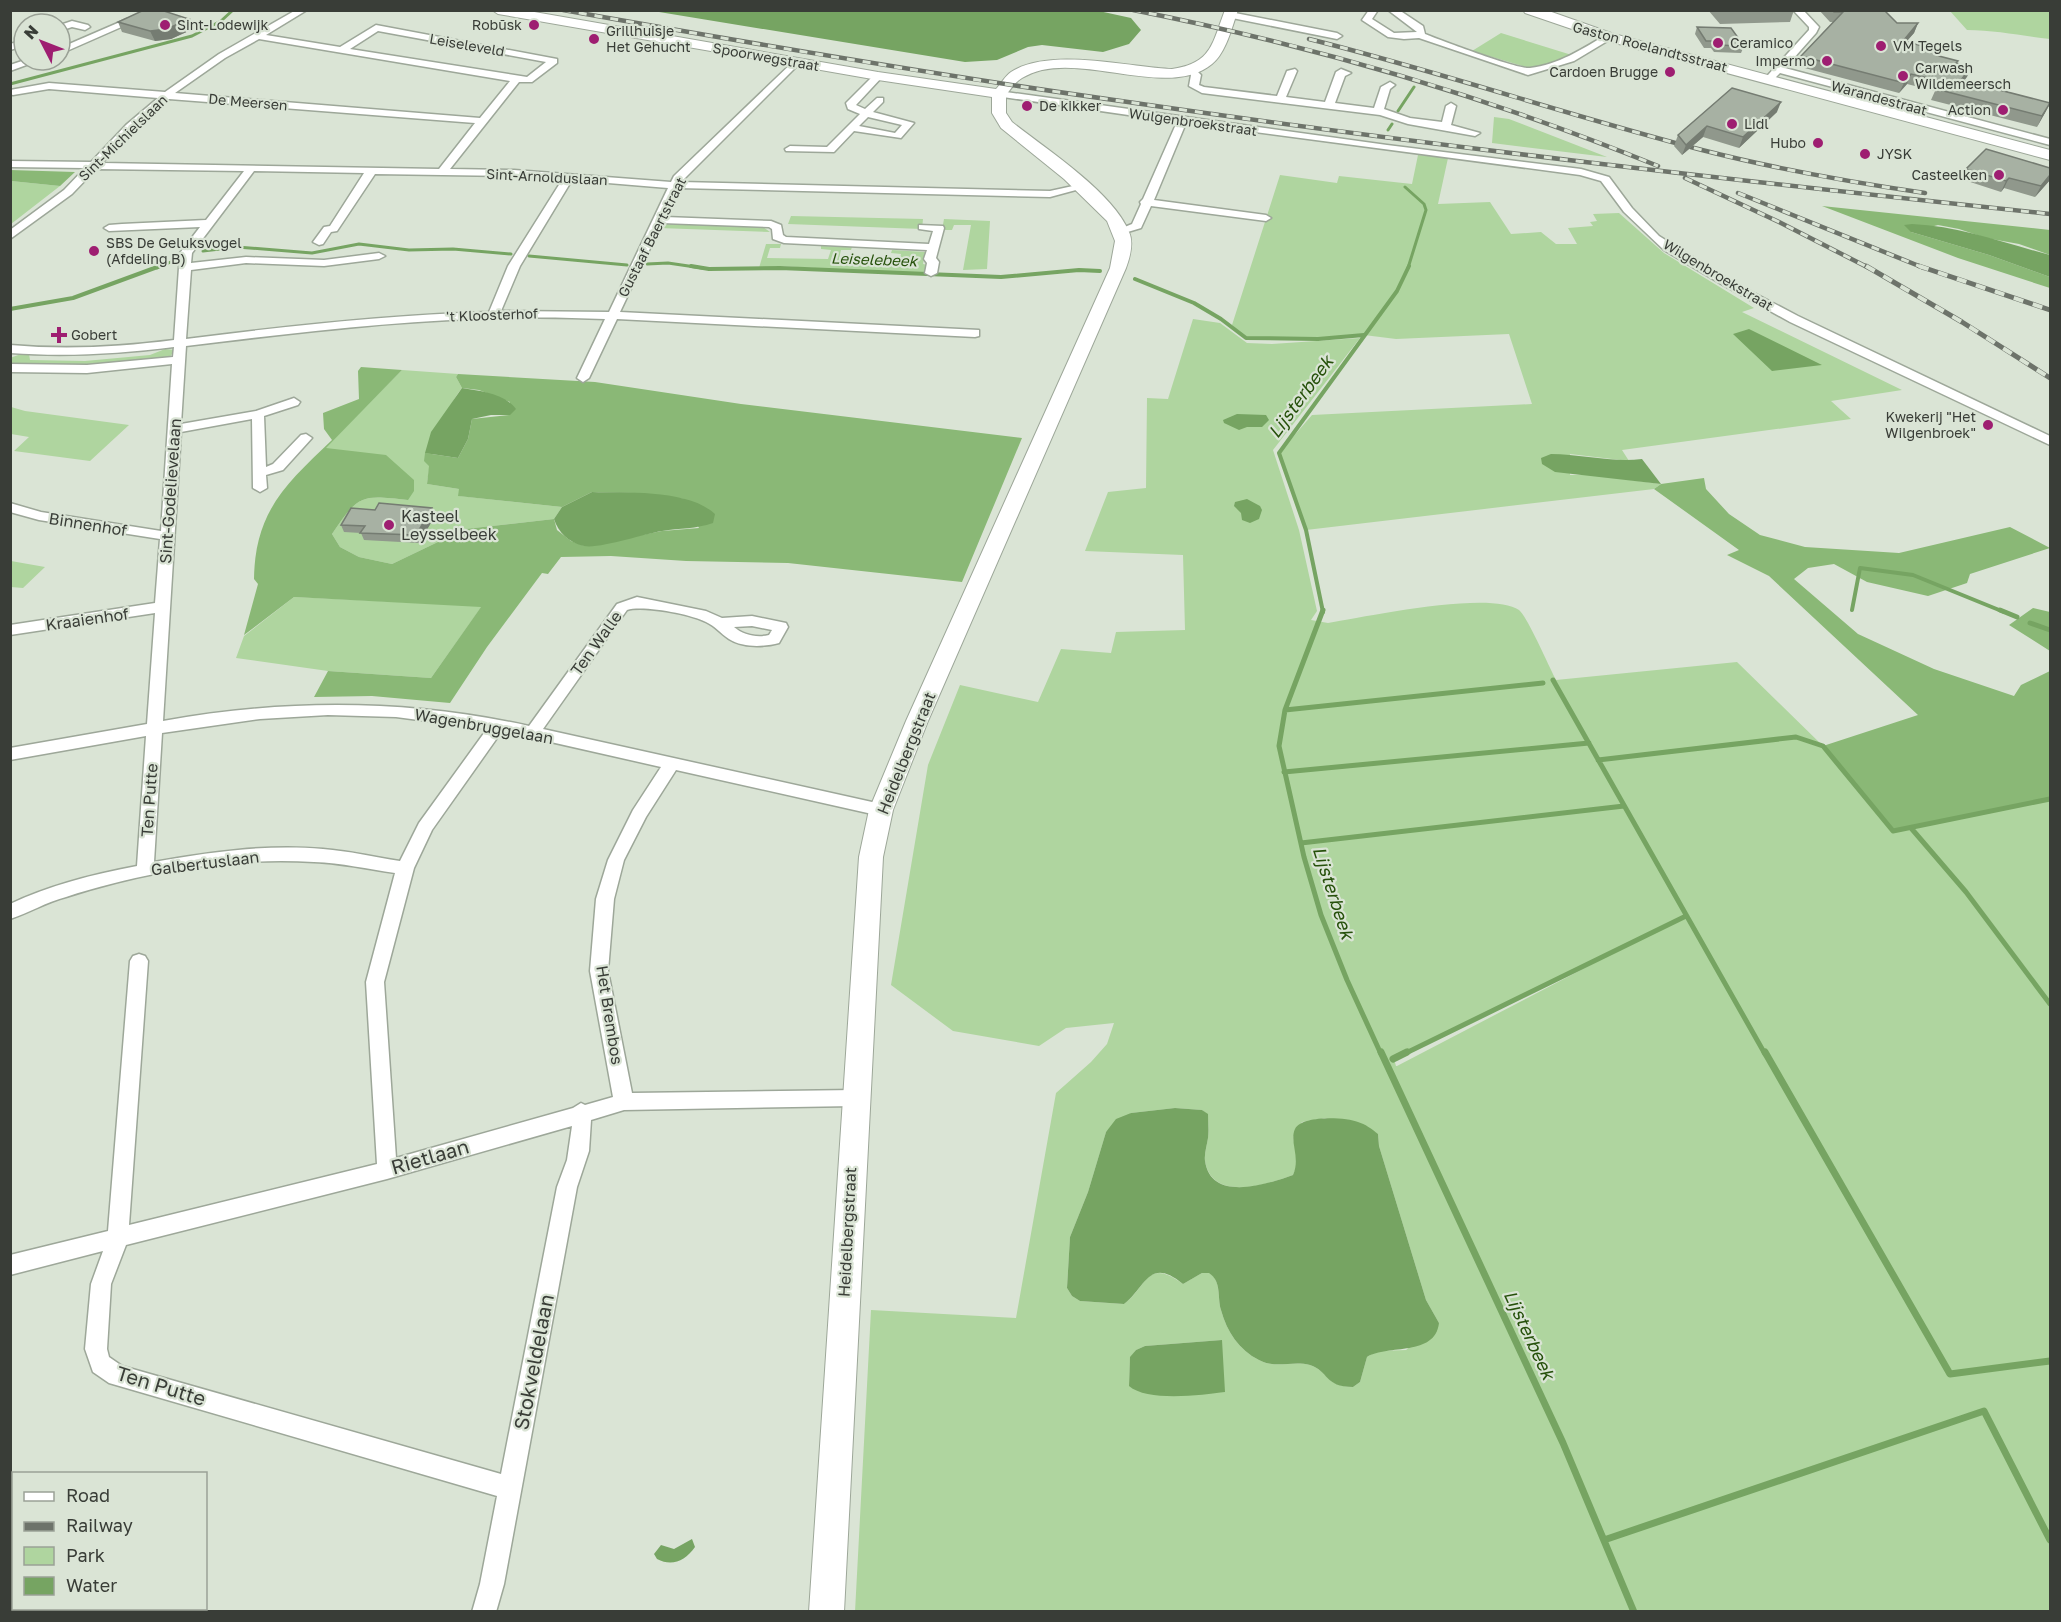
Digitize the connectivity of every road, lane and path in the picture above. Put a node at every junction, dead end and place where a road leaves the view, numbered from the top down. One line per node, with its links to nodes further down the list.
1 (303, 10): 12 (street, Sint-Michielslaan)
2 (498, 10): 17 (main road, Spoorwegstraat)
3 (1374, 10): 11 (street)
4 (1392, 10): 11 (street)
5 (1530, 10): 14 (main road, Gaston Roelandtsstraat)
6 (1797, 10): 21 (street)
7 (1231, 13): 13 (street); 18 (main road)
8 (130, 21): 15 (street)
9 (72, 24): 10 (street)
10 (85, 27)
11 (1420, 35): 14 (street)
12 (256, 36): 16 (street, Leiseleveld); 27 (street, Sint-Michielslaan)
13 (1337, 36)
14 (1609, 37): 21 (main road, Gaston Roelandtsstraat)
15 (72, 46)
16 (342, 51): 23 (street, Leiseleveld); 23 (street, Leiseleveld)
17 (796, 62): 22 (main road, Spoorwegstraat); 49 (street, Gustaaf Baertstraat)
18 (1192, 69): 26 (main road); 29 (street)
19 (1292, 71): 29 (street)
20 (1346, 72): 30 (street)
21 (1773, 74): 39 (street, Warandestraat); 42 (main road, Gaston Roelandtsstraat)
22 (878, 76): 26 (main road, Spoorwegstraat); 33 (street)
23 (516, 79): 34 (street, Leiseleveld)
24 (1390, 85): 32 (street)
25 (14, 92): 27 (street, De Meersen)
26 (999, 94): 35 (street, Wulgenbroekstraat); 50 (main road)
27 (165, 96): 34 (street, De Meersen); 44 (street, Sint-Michielslaan)
28 (880, 100): 33 (street)
29 (1280, 100): 30 (street)
30 (1329, 106): 32 (street)
31 (1451, 106): 36 (street)
32 (1378, 112): 36 (street)
33 (867, 113): 37 (street); 37 (street)
34 (483, 121): 47 (street, Leiseleveld)
35 (1182, 121): 40 (street, Wulgenbroekstraat); 51 (street)
36 (1446, 126): 38 (street)
37 (852, 128): 41 (street)
38 (1475, 133)
39 (2050, 142)
40 (1387, 148): 78 (street, Wilgenbroekstraat)
41 (790, 149)
42 (2050, 155)
43 (10, 164): 44 (street, Sint-Arnolduslaan)
44 (92, 167): 45 (street, Sint-Arnolduslaan); 59 (street, Sint-Michielslaan)
45 (251, 169): 46 (street, Sint-Arnolduslaan); 54 (street)
46 (371, 171): 47 (street, Sint-Arnolduslaan); 60 (street)
47 (442, 172): 48 (street, Sint-Arnolduslaan)
48 (569, 177): 49 (street, Sint-Arnolduslaan); 66 (street)
49 (675, 185): 50 (street, Sint-Arnolduslaan); 53 (street, Gustaaf Baertstraat)
50 (1082, 187): 58 (main road)
51 (1145, 202): 52 (street); 58 (street)
52 (1266, 218)
53 (658, 220): 61 (street); 67 (street, Gustaaf Baertstraat)
54 (209, 223): 55 (street); 62 (street)
55 (188, 226): 57 (street); 62 (street, Sint-Godelievelaan)
56 (923, 227): 61 (street)
57 (109, 228)
58 (1121, 231): 91 (main road, Heidelbergstraat)
59 (10, 236)
60 (319, 242)
61 (932, 247): 65 (street)
62 (186, 253): 64 (street, Sint-Godelievelaan)
63 (379, 256): 64 (street)
64 (185, 267): 69 (street, Sint-Godelievelaan)
65 (932, 273)
66 (494, 315): 67 (street, 't Kloosterhof); 69 (street, 't Kloosterhof)
67 (612, 316): 68 (street, 't Kloosterhof); 73 (street, Gustaaf Baertstraat)
68 (975, 333)
69 (180, 344): 70 (street, 't Kloosterhof); 71 (street, Sint-Godelievelaan)
70 (11, 350)
71 (179, 360): 72 (street); 76 (street, Sint-Godelievelaan)
72 (10, 368)
73 (583, 378)
74 (294, 402): 75 (street)
75 (258, 414): 76 (street); 79 (street)
76 (174, 429): 82 (street, Sint-Godelievelaan)
77 (306, 438): 79 (street)
78 (2050, 441)
79 (260, 473): 80 (street)
80 (260, 488)
81 (10, 507): 82 (street, Binnenhof)
82 (167, 536): 83 (street, Sint-Godelievelaan)
83 (163, 607): 85 (street, Kraaienhof); 87 (street, Sint-Godelievelaan)
84 (720, 623): 88 (street, Ten Walle)
85 (10, 630)
86 (498, 725): 87 (street, Wagenbruggelaan); 88 (street, Wagenbruggelaan); 92 (street)
87 (154, 729): 89 (street, Wagenbruggelaan); 93 (street, Ten Putte)
88 (532, 733): 90 (street, Wagenbruggelaan)
89 (10, 754)
90 (671, 765): 91 (street, Wagenbruggelaan); 97 (street, Het Brembos)
91 (881, 810): 96 (main road, Heidelbergstraat)
92 (405, 868): 93 (street, Galbertuslaan); 99 (street)
93 (145, 870): 94 (street, Galbertuslaan)
94 (10, 912)
95 (139, 962): 100 (street, Ten Putte)
96 (855, 1098): 97 (street, Rietlaan); 104 (main road, Heidelbergstraat)
97 (624, 1102): 98 (street, Rietlaan)
98 (581, 1112): 99 (street, Rietlaan); 102 (street, Stokveldelaan)
99 (387, 1170): 100 (street, Rietlaan)
100 (118, 1239): 101 (street, Rietlaan); 102 (street, Ten Putte)
101 (10, 1265)
102 (510, 1488): 103 (street, Stokveldelaan)
103 (484, 1611)
104 (826, 1611)

